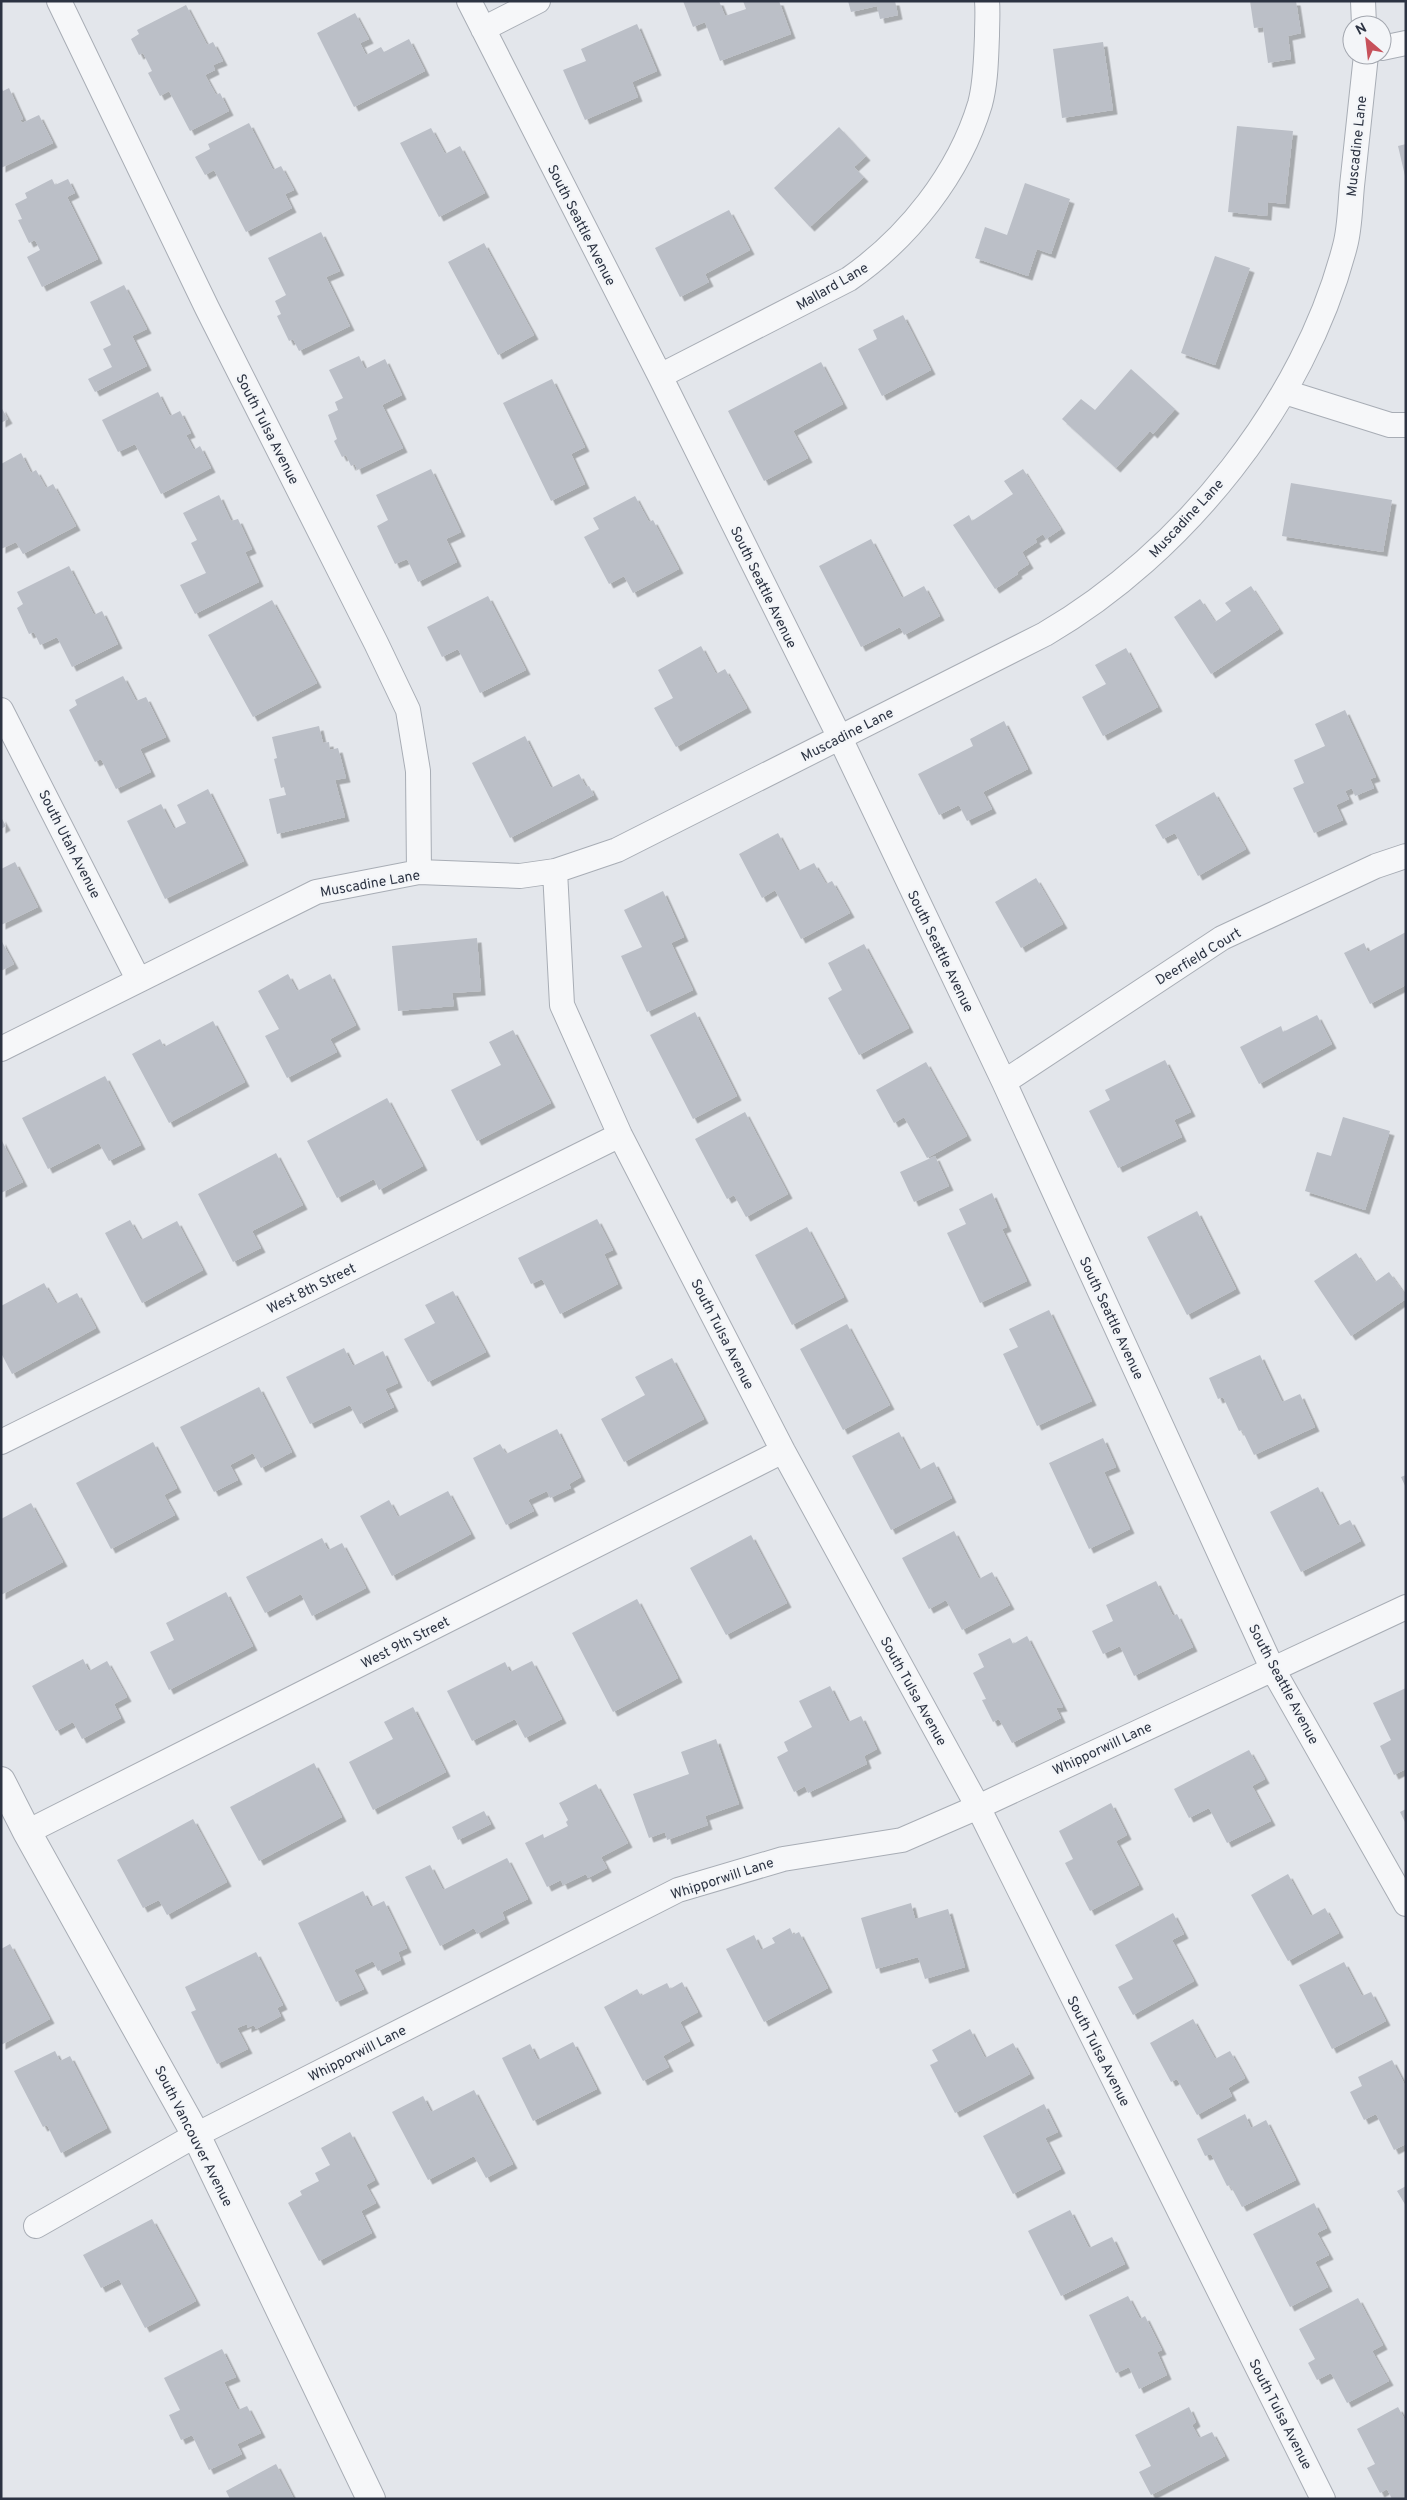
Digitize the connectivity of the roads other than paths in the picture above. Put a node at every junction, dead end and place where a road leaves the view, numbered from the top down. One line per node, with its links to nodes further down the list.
1 (59, 1): 17 (street, South Tulsa Avenue)
2 (469, 1): 7 (street, South Seattle Avenue)
3 (538, 1): 7 (street)
4 (987, 1): 11 (street, Mallard Lane)
5 (1363, 1): 6 (street)
6 (1364, 15)
7 (483, 30): 11 (street, South Seattle Avenue)
8 (1406, 43): 9 (street)
9 (1392, 46)
10 (1365, 65): 12 (street, Muscadine Lane)
11 (660, 376): 15 (street, South Seattle Avenue)
12 (1285, 392): 13 (street); 15 (street, Muscadine Lane)
13 (1406, 425)
14 (1, 710): 19 (street, South Utah Avenue)
15 (840, 738): 18 (street, Muscadine Lane); 21 (street, South Seattle Avenue)
16 (1406, 856): 21 (street, Deerfield Court)
17 (419, 872): 18 (street, Muscadine Lane); 19 (street, Muscadine Lane)
18 (555, 872): 22 (street, South Tulsa Avenue)
19 (138, 979): 20 (street, Muscadine Lane)
20 (1, 1048)
21 (1004, 1082): 26 (street, South Seattle Avenue)
22 (620, 1135): 23 (street, West 8th Street); 24 (street, South Tulsa Avenue)
23 (1, 1442)
24 (783, 1451): 28 (street, South Tulsa Avenue); 29 (street, West 9th Street)
25 (1406, 1607): 26 (street, Whipporwill Lane)
26 (1272, 1668): 28 (street, Whipporwill Lane); 30 (street, South Seattle Avenue)
27 (1, 1780): 29 (street, South Vancouver Avenue)
28 (978, 1808): 31 (street, Whipporwill Lane); 34 (street, South Tulsa Avenue)
29 (27, 1832): 31 (street, South Vancouver Avenue)
30 (1406, 1904)
31 (196, 2135): 32 (street, Whipporwill Lane); 33 (street, South Vancouver Avenue)
32 (36, 2226)
33 (371, 2499)
34 (1323, 2499)

